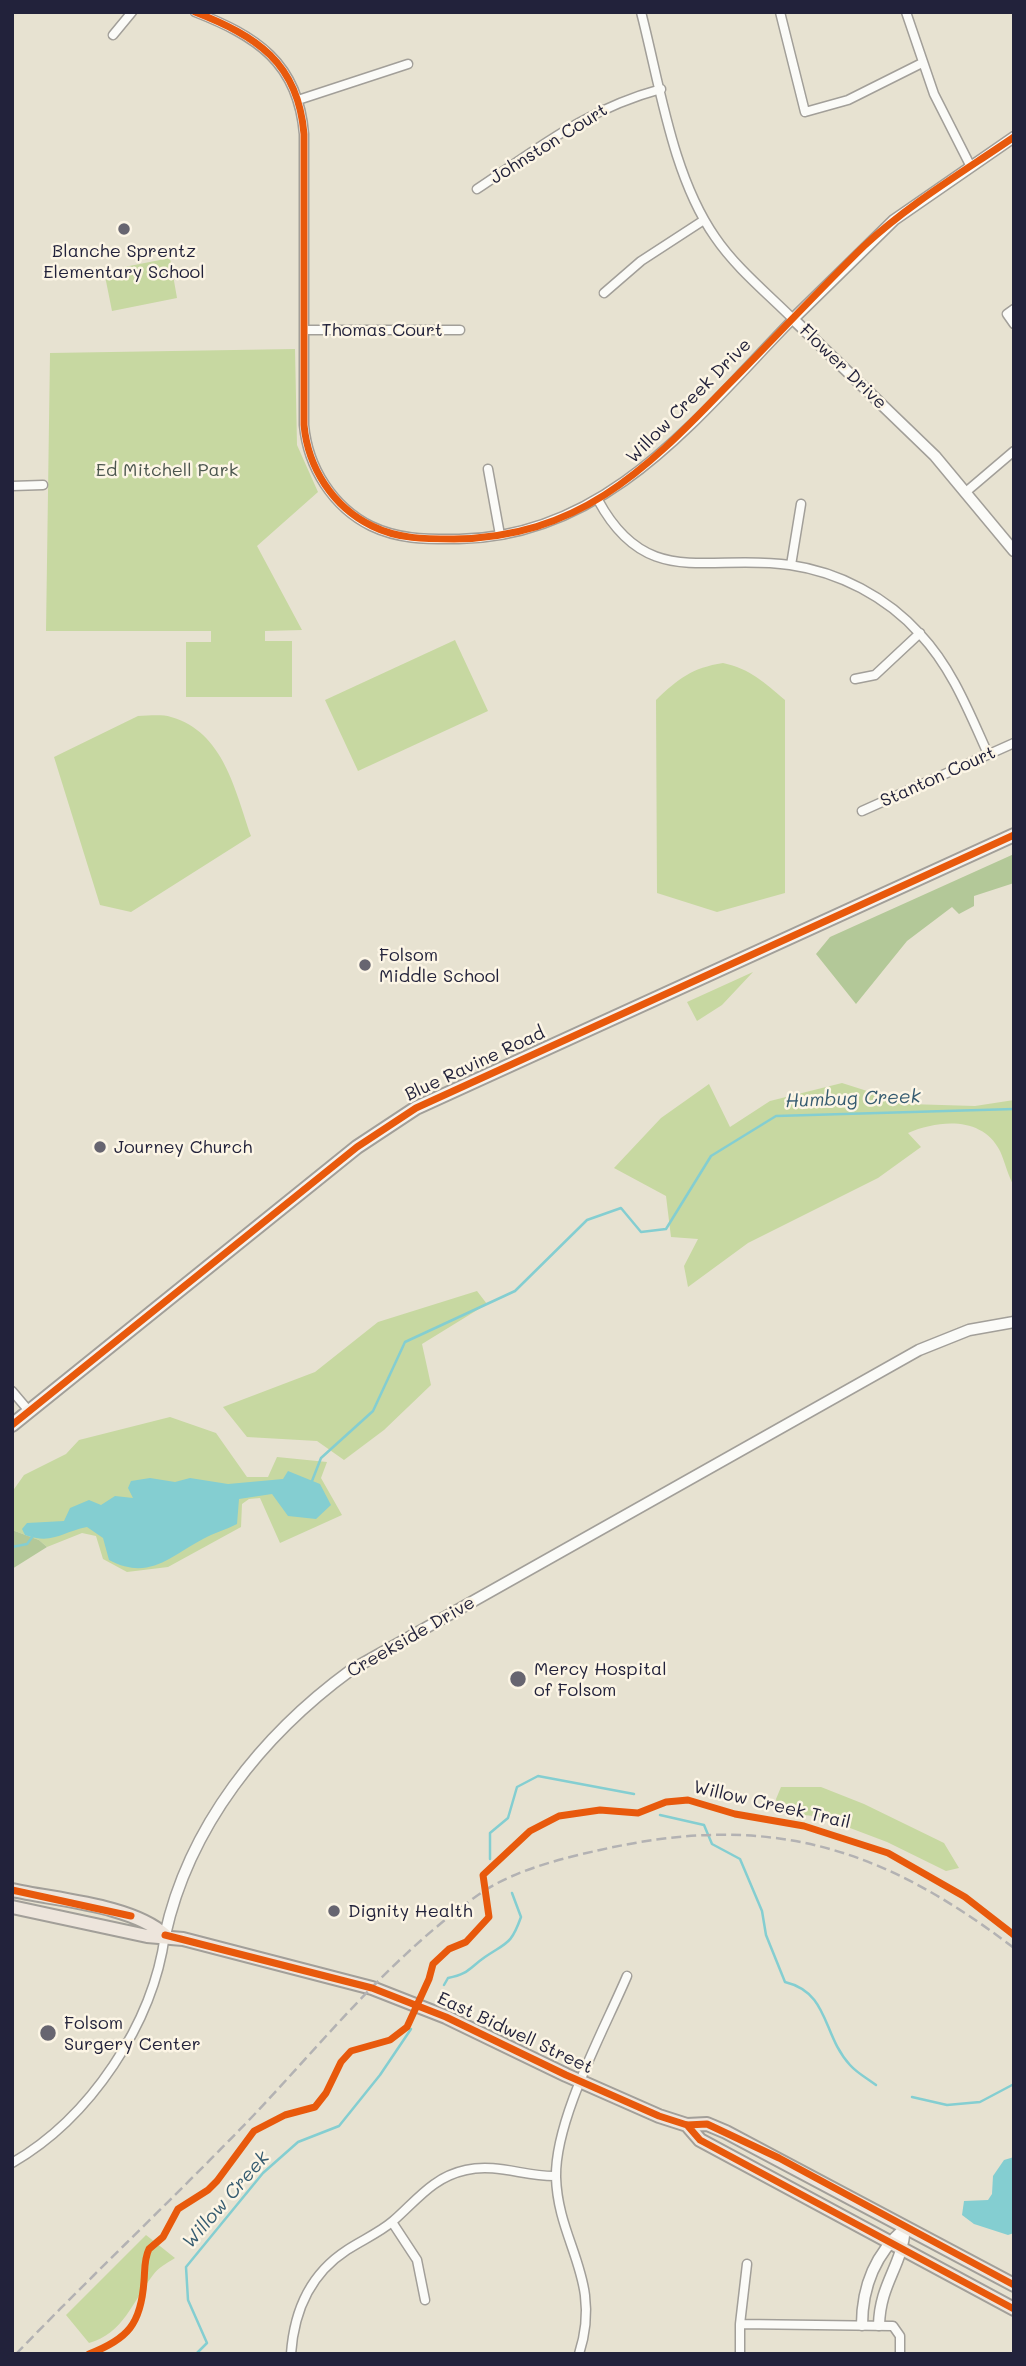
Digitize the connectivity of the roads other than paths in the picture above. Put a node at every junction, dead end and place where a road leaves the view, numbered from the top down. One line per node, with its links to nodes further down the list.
1 (132, 12): 6 (street)
2 (195, 12): 10 (street, Willow Creek Drive)
3 (641, 12): 9 (street, Flower Drive)
4 (780, 12): 7 (street)
5 (905, 12): 7 (street)
6 (113, 35)
7 (922, 63): 12 (street)
8 (408, 64): 10 (street)
9 (661, 89): 13 (street, Johnston Court); 14 (street, Flower Drive)
10 (298, 100): 19 (street, Willow Creek Drive)
11 (1014, 137): 12 (street, Willow Creek Drive)
12 (971, 167): 17 (street, Willow Creek Drive)
13 (477, 189)
14 (704, 220): 15 (street); 17 (street, Flower Drive)
15 (604, 293)
16 (1014, 309): 18 (street)
17 (793, 319): 25 (street, Flower Drive); 26 (street, Willow Creek Drive)
18 (1014, 324)
19 (304, 330): 20 (street, Thomas Court); 28 (street, Willow Creek Drive)
20 (460, 330)
21 (1014, 450): 25 (street)
22 (488, 469): 28 (street)
23 (43, 485): 24 (street)
24 (12, 486)
25 (967, 491): 29 (street, Flower Drive)
26 (598, 500): 28 (street, Willow Creek Drive); 30 (street)
27 (801, 503): 30 (street)
28 (500, 535)
29 (1014, 551)
30 (791, 565): 31 (street)
31 (920, 634): 32 (street); 34 (street)
32 (855, 679)
33 (1014, 743): 34 (street, Stanton Court)
34 (988, 754): 35 (street, Stanton Court)
35 (862, 811)
36 (1014, 835): 39 (main road, Blue Ravine Road)
37 (1014, 1322): 43 (street, Creekside Drive)
38 (12, 1391): 39 (street)
39 (29, 1411): 40 (main road, Blue Ravine Road)
40 (12, 1425)
41 (12, 1890): 43 (main road, East Bidwell Street)
42 (12, 1907): 43 (main road, East Bidwell Street)
43 (166, 1935): 45 (main road, East Bidwell Street); 47 (street, Creekside Drive)
44 (627, 1976): 45 (street)
45 (581, 2081): 46 (main road, East Bidwell Street); 48 (street)
46 (687, 2126): 50 (main road, East Bidwell Street); 51 (main road, East Bidwell Street)
47 (12, 2163)
48 (556, 2176): 49 (street); 63 (street)
49 (392, 2222): 56 (street); 62 (street)
50 (905, 2228): 51 (street); 52 (street); 54 (main road, East Bidwell Street)
51 (888, 2243): 52 (main road, East Bidwell Street); 60 (street)
52 (903, 2250): 55 (main road, East Bidwell Street); 61 (street)
53 (747, 2264): 59 (street)
54 (1014, 2285)
55 (988, 2295): 57 (main road); 58 (main road, East Bidwell Street)
56 (425, 2300)
57 (1014, 2303)
58 (1014, 2309)
59 (740, 2324): 60 (street); 64 (street)
60 (862, 2325): 61 (street)
61 (879, 2325): 65 (street)
62 (291, 2354)
63 (579, 2354)
64 (740, 2354)
65 (901, 2354)

